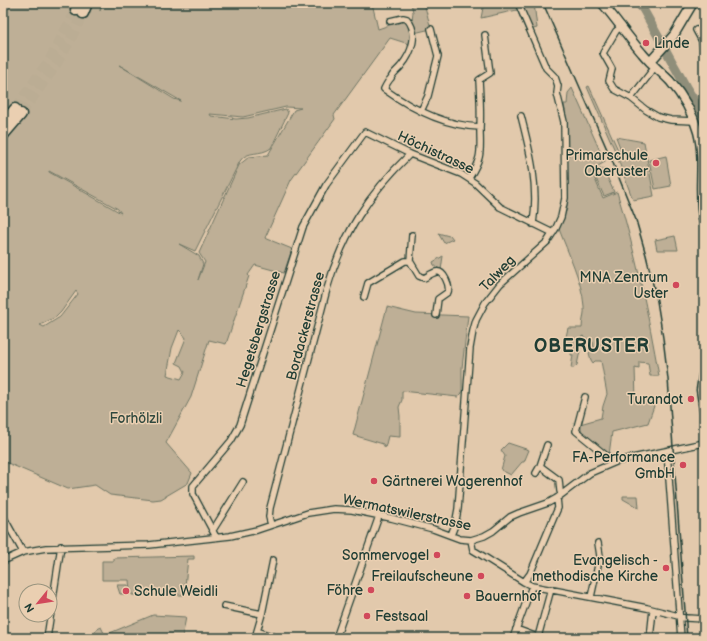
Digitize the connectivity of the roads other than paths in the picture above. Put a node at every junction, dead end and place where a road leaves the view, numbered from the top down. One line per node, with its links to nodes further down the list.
1 (87, 3): 5 (highway)
2 (518, 3): 25 (street, Talweg)
3 (602, 3): 7 (main road)
4 (693, 3): 12 (main road)
5 (79, 9)
6 (390, 21): 14 (street)
7 (622, 26): 12 (main road); 13 (street)
8 (431, 29): 14 (street)
9 (696, 30): 11 (street)
10 (485, 35): 18 (street)
11 (704, 54)
12 (653, 64): 13 (street); 16 (main road)
13 (631, 98): 16 (street)
14 (421, 111): 18 (street)
15 (521, 116): 24 (street)
16 (694, 121): 23 (main road)
17 (3, 124): 20 (highway)
18 (480, 127): 22 (street)
19 (365, 132): 21 (street, Höchistrasse); 44 (street, Hegetsbergstrasse)
20 (3, 135)
21 (410, 154): 22 (street, Höchistrasse); 43 (street, Bordackerstrasse)
22 (469, 178): 24 (street, Höchistrasse)
23 (704, 223)
24 (533, 224): 25 (street, Höchistrasse)
25 (553, 233): 45 (street, Talweg)
26 (412, 235): 27 (street)
27 (410, 261): 28 (street); 29 (street)
28 (364, 297)
29 (436, 315)
30 (704, 370): 32 (main road)
31 (585, 397): 36 (street)
32 (704, 410)
33 (704, 443): 35 (street, Wermatswilerstrasse)
34 (547, 445): 37 (street)
35 (667, 452): 36 (street, Wermatswilerstrasse); 60 (street)
36 (614, 462): 40 (street, Wermatswilerstrasse)
37 (540, 466): 38 (street); 40 (street)
38 (536, 473)
39 (243, 482): 44 (street)
40 (559, 496): 47 (street, Wermatswilerstrasse); 53 (street)
41 (3, 516): 50 (street)
42 (379, 516): 43 (street, Wermatswilerstrasse); 45 (street, Wermatswilerstrasse); 67 (street)
43 (271, 525): 46 (street, Wermatswilerstrasse)
44 (213, 530): 46 (street, Hegetsbergstrasse)
45 (451, 535): 47 (street, Wermatswilerstrasse)
46 (216, 537): 49 (street, Wermatswilerstrasse)
47 (471, 540): 53 (street)
48 (598, 543): 56 (street)
49 (61, 546): 50 (street, Wermatswilerstrasse); 64 (street)
50 (23, 552): 52 (street, Wermatswilerstrasse)
51 (273, 560): 59 (street)
52 (3, 561)
53 (524, 582): 54 (street)
54 (532, 586): 55 (street); 62 (street)
55 (551, 590): 56 (street); 69 (street)
56 (591, 598): 58 (street)
57 (224, 606): 59 (street)
58 (653, 610): 60 (street); 70 (street)
59 (262, 614): 63 (street)
60 (679, 616): 61 (street); 71 (street)
61 (704, 619)
62 (516, 629): 68 (street); 69 (street)
63 (257, 631): 65 (street); 66 (street)
64 (47, 638)
65 (254, 638)
66 (277, 638)
67 (336, 638)
68 (513, 638)
69 (539, 638)
70 (650, 638)
71 (681, 638)

